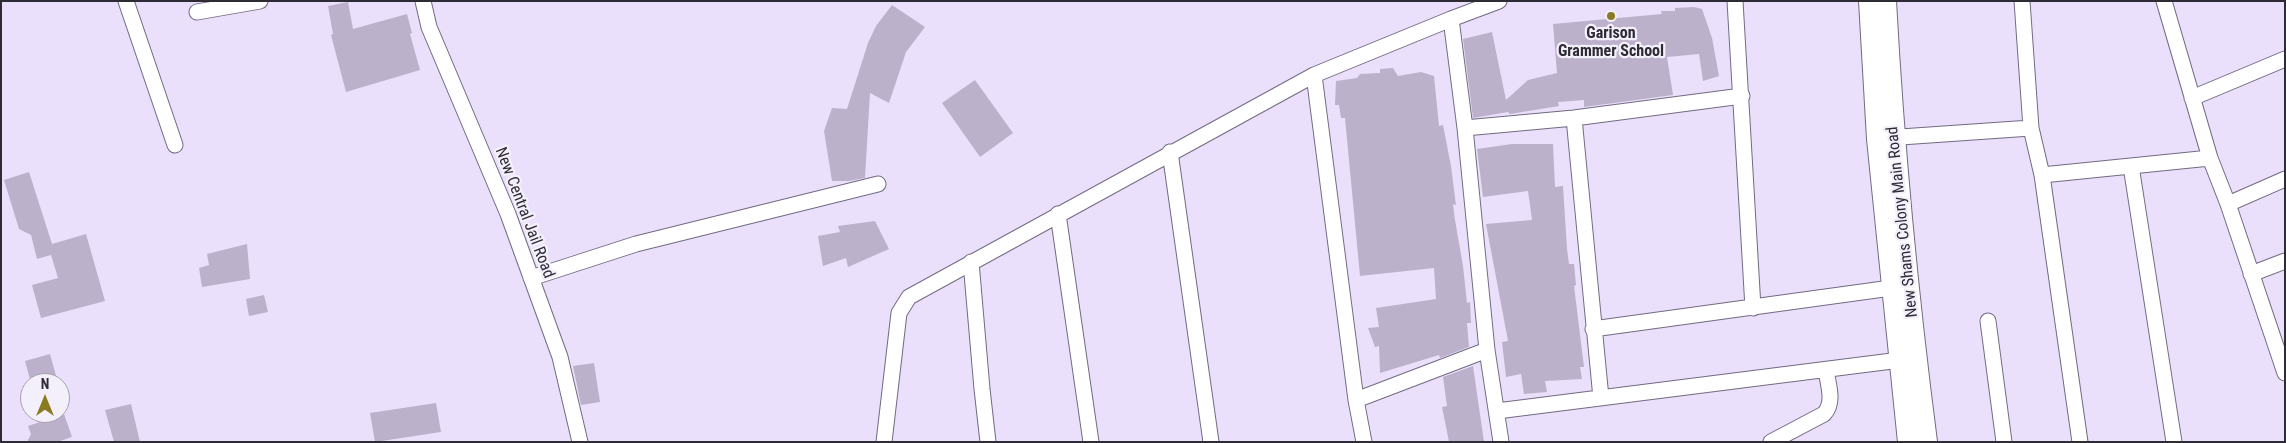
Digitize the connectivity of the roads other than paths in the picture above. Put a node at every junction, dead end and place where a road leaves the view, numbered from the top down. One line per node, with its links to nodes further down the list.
1 (126, 1): 20 (street)
2 (260, 1): 10 (street)
3 (423, 1): 32 (street, New Central Jail Road)
4 (1499, 1): 11 (street)
5 (1735, 1): 14 (street)
6 (1869, 1): 19 (main road, New Shams Colony Main Road)
7 (1886, 1): 19 (main road, New Shams Colony Main Road)
8 (2022, 1): 18 (street)
9 (2164, 1): 15 (street)
10 (196, 12)
11 (1451, 19): 13 (street); 17 (street)
12 (2285, 59): 15 (street)
13 (1314, 75): 21 (street); 43 (street)
14 (1742, 96): 16 (street); 34 (street)
15 (2192, 98): 22 (street)
16 (1574, 118): 17 (street); 36 (street)
17 (1465, 128): 38 (street)
18 (2031, 128): 19 (street); 24 (street)
19 (1885, 138): 33 (main road, New Shams Colony Main Road); 54 (main road, New Shams Colony Main Road)
20 (175, 145)
21 (1170, 152): 28 (street); 49 (street)
22 (2210, 158): 23 (street); 27 (street)
23 (2131, 166): 24 (street); 57 (street)
24 (2042, 175): 56 (street)
25 (2285, 179): 27 (street)
26 (878, 184): 32 (street)
27 (2228, 204): 31 (street)
28 (1058, 214): 30 (street); 48 (street)
29 (2285, 261): 31 (street)
30 (972, 262): 46 (street); 47 (street)
31 (2251, 274): 37 (street)
32 (531, 278): 45 (street, New Central Jail Road)
33 (1891, 288): 34 (street); 39 (main road, New Shams Colony Main Road)
34 (1753, 308): 36 (street)
35 (1988, 321): 55 (street)
36 (1593, 329): 42 (street)
37 (2281, 348): 41 (street)
38 (1487, 350): 43 (street); 44 (street)
39 (1900, 360): 40 (street); 53 (main road, New Shams Colony Main Road)
40 (1826, 370): 42 (street); 52 (street)
41 (2285, 373)
42 (1601, 398): 44 (street)
43 (1356, 400): 50 (street)
44 (1497, 411): 51 (street)
45 (580, 442)
46 (884, 442)
47 (988, 442)
48 (1091, 442)
49 (1211, 442)
50 (1364, 442)
51 (1501, 442)
52 (1770, 442)
53 (1908, 442)
54 (1927, 442)
55 (2004, 442)
56 (2080, 442)
57 (2174, 442)

